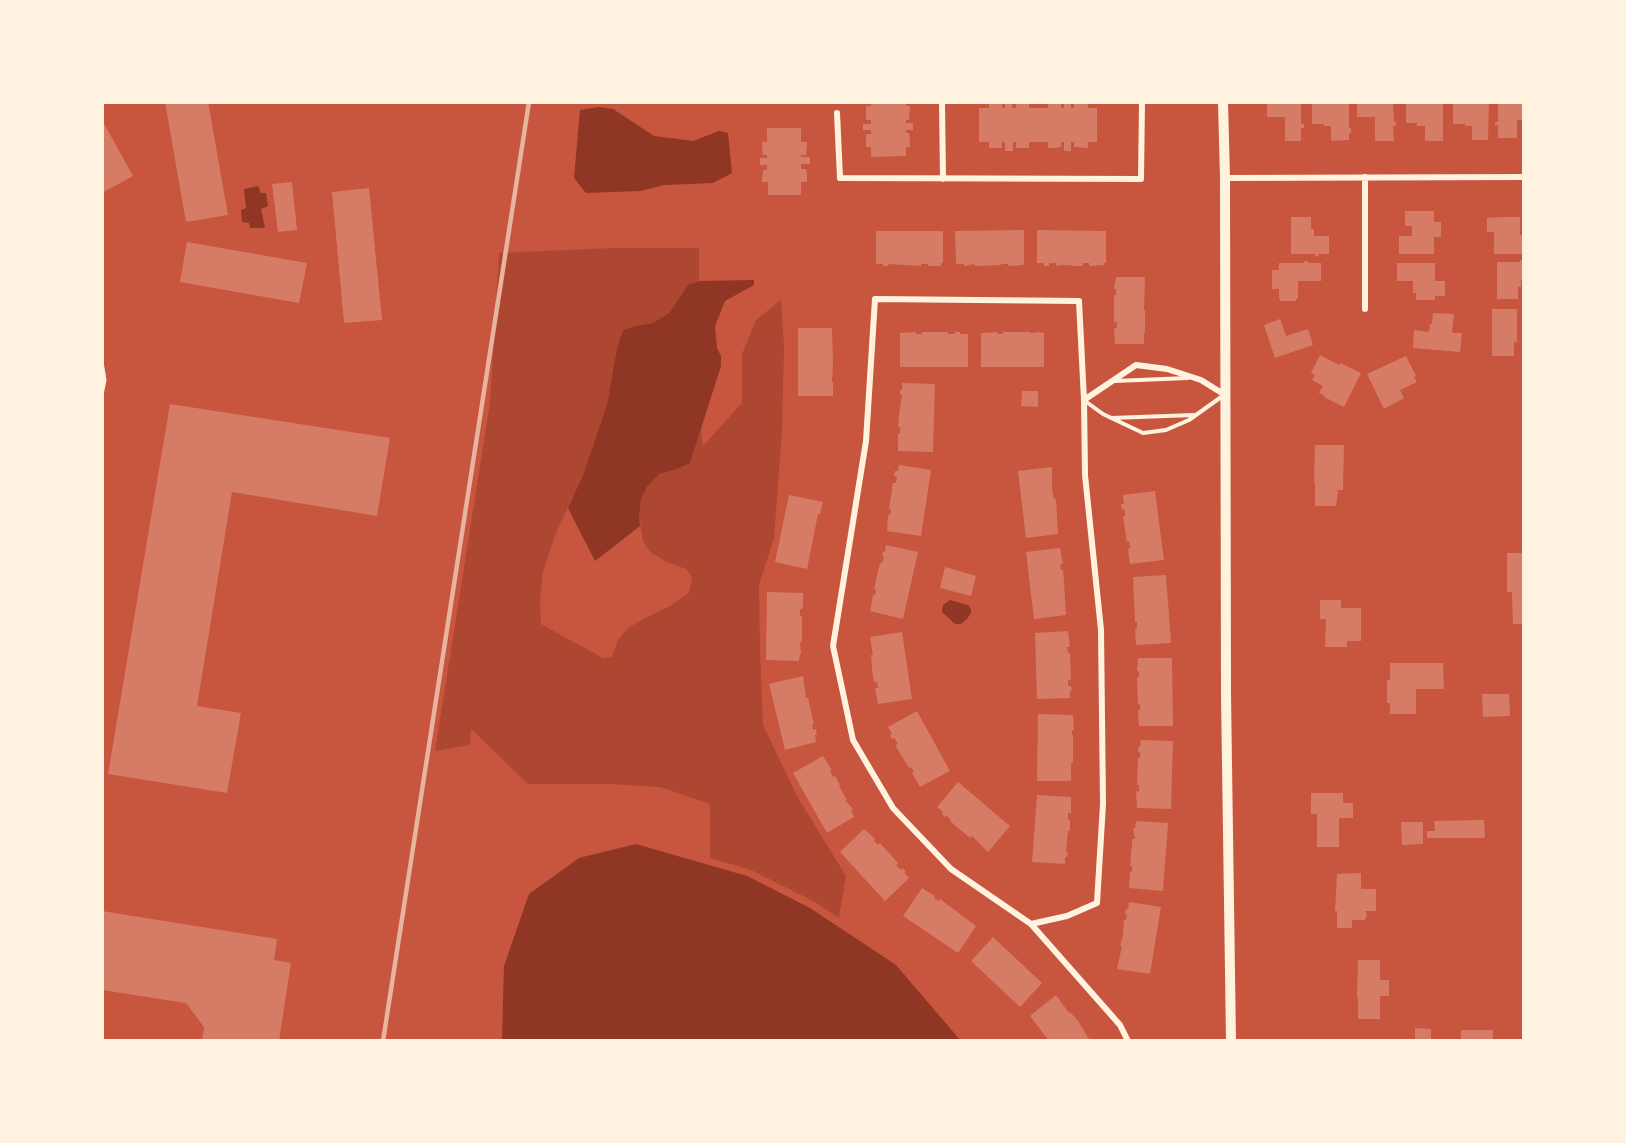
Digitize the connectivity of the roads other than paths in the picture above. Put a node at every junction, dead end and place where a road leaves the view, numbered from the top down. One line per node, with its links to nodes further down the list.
1 (942, 102): 8 (street)
2 (1142, 102): 8 (street)
3 (1223, 102): 7 (street)
4 (837, 113): 8 (street)
5 (1365, 177): 6 (street); 7 (street); 9 (street)
6 (1524, 177)
7 (1225, 178): 12 (street)
8 (943, 179)
9 (1365, 309)
10 (1192, 378): 11 (lane); 11 (street); 12 (street)
11 (1112, 381): 13 (street)
12 (1225, 395): 14 (lane); 18 (street)
13 (1084, 400): 15 (lane); 16 (street); 16 (street)
14 (1196, 415): 15 (lane); 15 (lane)
15 (1110, 418)
16 (1031, 924): 17 (street)
17 (1128, 1041)
18 (1231, 1041)

